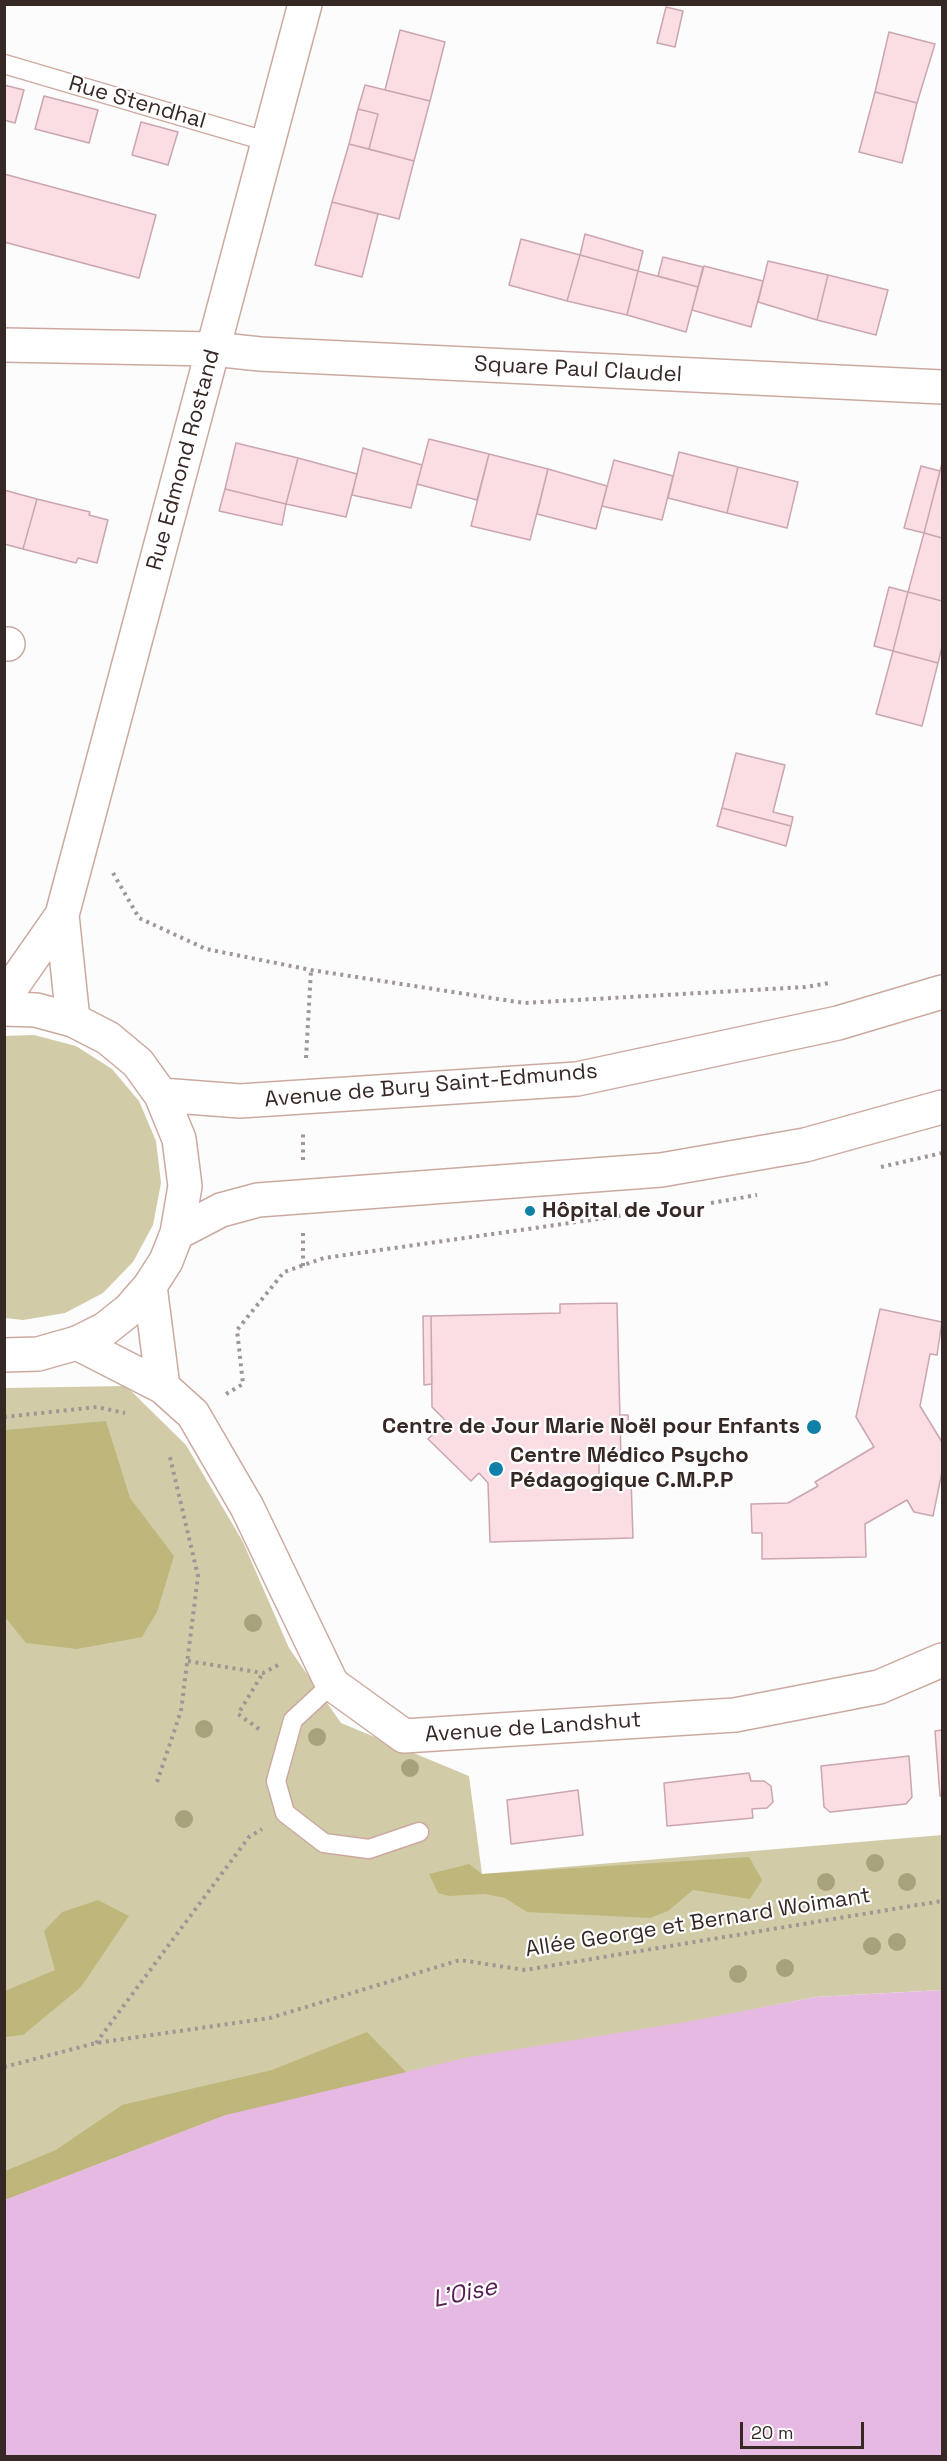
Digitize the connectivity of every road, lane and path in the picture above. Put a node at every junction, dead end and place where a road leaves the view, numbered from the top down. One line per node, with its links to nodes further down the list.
1 (305, 4): 3 (street, Rue Edmond Rostand)
2 (4, 64): 3 (lane, Rue Stendhal)
3 (269, 142): 5 (street, Rue Edmond Rostand)
4 (4, 345): 5 (street, Square Paul Claudel)
5 (213, 349): 6 (street, Square Paul Claudel); 7 (street, Rue Edmond Rostand)
6 (940, 379)
7 (86, 825): 8 (street, Rue Edmond Rostand); 9 (path)
8 (62, 915): 11 (street, Rue Edmond Rostand); 13 (street, Rue Edmond Rostand)
9 (839, 981)
10 (942, 992): 14 (street, Avenue de Bury Saint-Edmunds)
11 (4, 998)
12 (4, 1009): 13 (street)
13 (73, 1020): 14 (street)
14 (161, 1095): 21 (street)
15 (942, 1107): 21 (street)
16 (942, 1153): 17 (path)
17 (875, 1168)
18 (762, 1194): 19 (path)
19 (704, 1204)
20 (657, 1211): 26 (path)
21 (177, 1233): 22 (street)
22 (150, 1287): 23 (street); 25 (street)
23 (77, 1343): 24 (street); 25 (street, Avenue de Landshut)
24 (4, 1355)
25 (163, 1387): 26 (street, Avenue de Landshut)
26 (193, 1414): 30 (street, Avenue de Landshut)
27 (134, 1415): 28 (path)
28 (4, 1417)
29 (167, 1447): 32 (path)
30 (312, 1647): 33 (path); 34 (street, Avenue de Landshut)
31 (942, 1660): 34 (street, Avenue de Landshut)
32 (188, 1661): 33 (path); 36 (path)
33 (263, 1673): 35 (path)
34 (332, 1684): 35 (lane)
35 (285, 1747): 37 (lane)
36 (157, 1782)
37 (285, 1813): 38 (lane); 40 (path)
38 (419, 1832)
39 (942, 1901): 40 (path, Allée George et Bernard Woimant)
40 (96, 2043): 41 (path, Allée George et Bernard Woimant)
41 (4, 2067)

